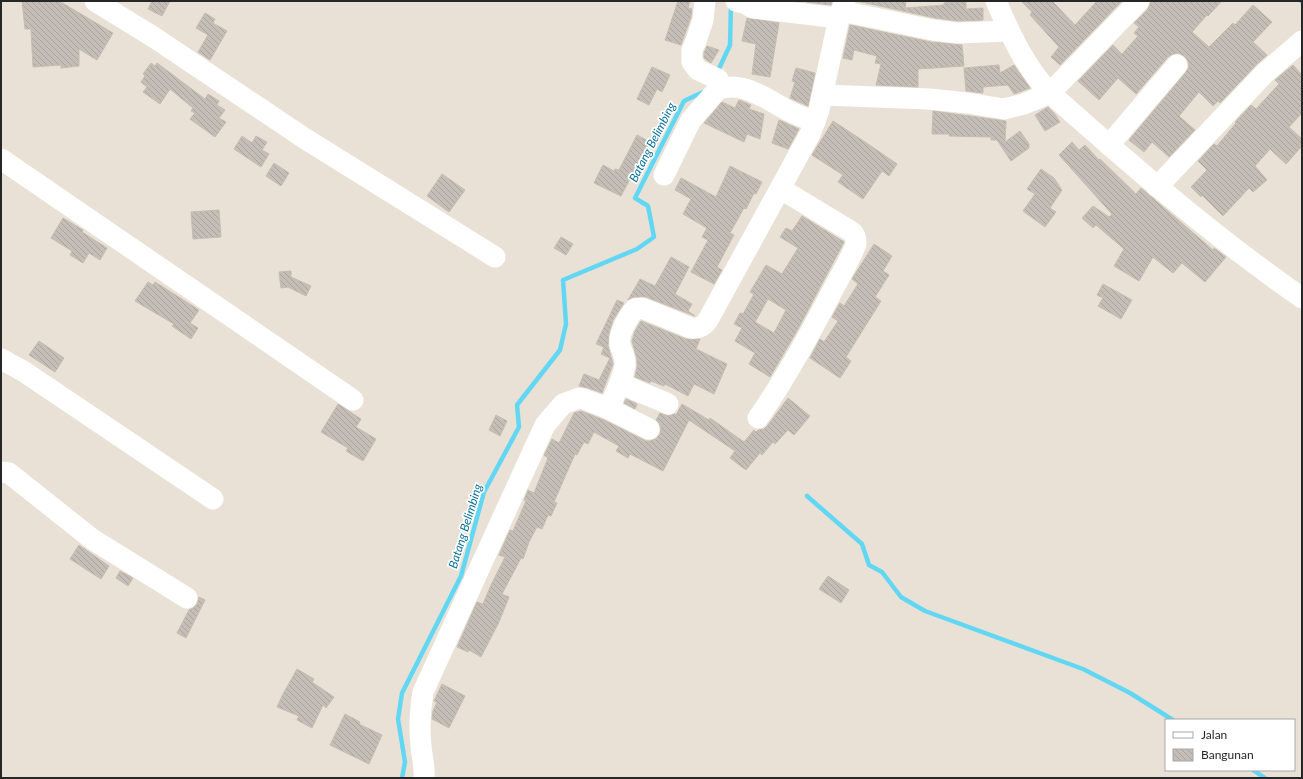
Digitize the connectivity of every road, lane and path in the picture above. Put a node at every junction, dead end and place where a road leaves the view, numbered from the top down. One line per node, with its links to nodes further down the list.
1 (95, 1): 19 (street)
2 (705, 1): 10 (street)
3 (736, 1): 6 (street)
4 (996, 1): 7 (street)
5 (1139, 1): 11 (street)
6 (842, 10): 7 (street); 12 (street)
7 (1009, 31): 11 (street)
8 (1302, 41): 17 (street)
9 (1177, 65): 14 (street)
10 (718, 84): 13 (street); 16 (street)
11 (1050, 93): 12 (street); 14 (street)
12 (823, 95): 13 (street)
13 (815, 122): 18 (street)
14 (1108, 145): 17 (street)
15 (1, 159): 23 (street)
16 (664, 175)
17 (1157, 187): 20 (street)
18 (781, 189): 22 (street); 26 (street)
19 (495, 257)
20 (1302, 298)
21 (1, 359): 29 (street)
22 (620, 382): 24 (street); 25 (street)
23 (353, 400)
24 (668, 404)
25 (609, 409): 27 (street); 31 (street)
26 (758, 418)
27 (649, 429)
28 (1, 472): 30 (street)
29 (213, 499)
30 (187, 598)
31 (424, 778)

